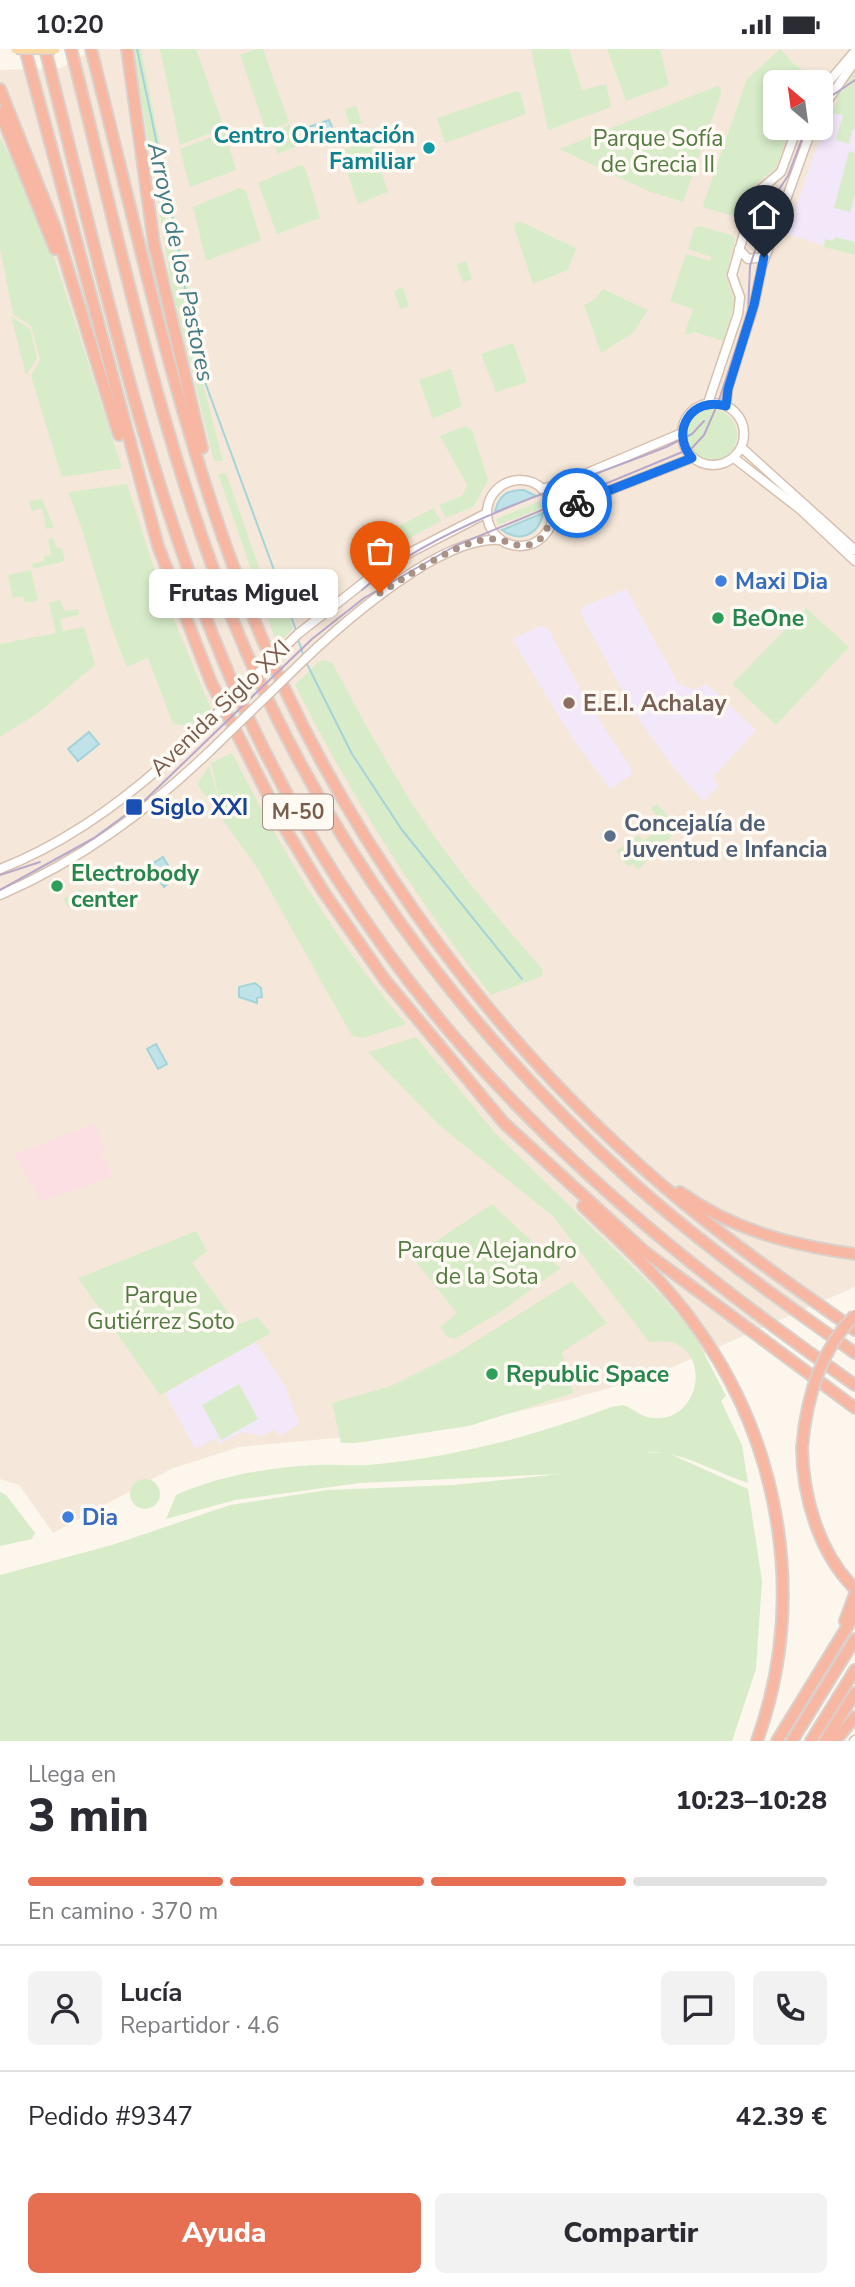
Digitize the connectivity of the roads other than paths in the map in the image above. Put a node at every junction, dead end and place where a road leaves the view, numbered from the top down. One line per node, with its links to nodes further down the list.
1 (16, 49): 4 (main road, bridge)
2 (25, 49): 28 (highway)
3 (45, 49): 43 (highway, M-50)
4 (55, 49)
5 (71, 49): 42 (highway, M-50)
6 (90, 49): 34 (highway)
7 (127, 49): 34 (highway)
8 (855, 51): 10 (street)
9 (855, 61): 12 (street)
10 (833, 77)
11 (0, 89): 23 (highway)
12 (833, 93)
13 (0, 112): 23 (highway)
14 (793, 140): 16 (street)
15 (807, 140): 17 (street)
16 (752, 211): 17 (street); 18 (street)
17 (777, 220): 19 (street)
18 (739, 249): 19 (street); 20 (street)
19 (764, 257): 21 (street)
20 (708, 403): 21 (street); 22 (street)
21 (726, 406): 24 (street)
22 (682, 433): 25 (street); 27 (street)
23 (121, 442): 28 (highway)
24 (742, 447): 26 (street); 32 (street)
25 (692, 458): 26 (street); 30 (street)
26 (734, 459): 33 (street)
27 (542, 489): 29 (street); 30 (street)
28 (146, 506): 37 (highway)
29 (487, 513): 31 (street); 35 (street, Avenida Siglo XXI, bridge)
30 (553, 516): 31 (street)
31 (500, 540): 36 (street, Avenida Siglo XXI, bridge)
32 (855, 550)
33 (855, 561)
34 (250, 608): 38 (highway)
35 (0, 869)
36 (0, 895)
37 (504, 1123): 44 (highway); 53 (highway)
38 (635, 1159): 39 (highway); 41 (highway)
39 (855, 1254)
40 (855, 1315): 45 (highway, bridge)
41 (855, 1330)
42 (855, 1353)
43 (855, 1385)
44 (855, 1408)
45 (855, 1588)
46 (855, 1594): 49 (highway)
47 (855, 1614): 49 (highway)
48 (855, 1639): 55 (highway)
49 (820, 1670): 54 (highway)
50 (855, 1670): 56 (highway)
51 (855, 1693): 57 (highway)
52 (855, 1717): 58 (highway)
53 (757, 1741)
54 (777, 1741)
55 (792, 1741)
56 (811, 1741)
57 (825, 1741)
58 (835, 1741)

